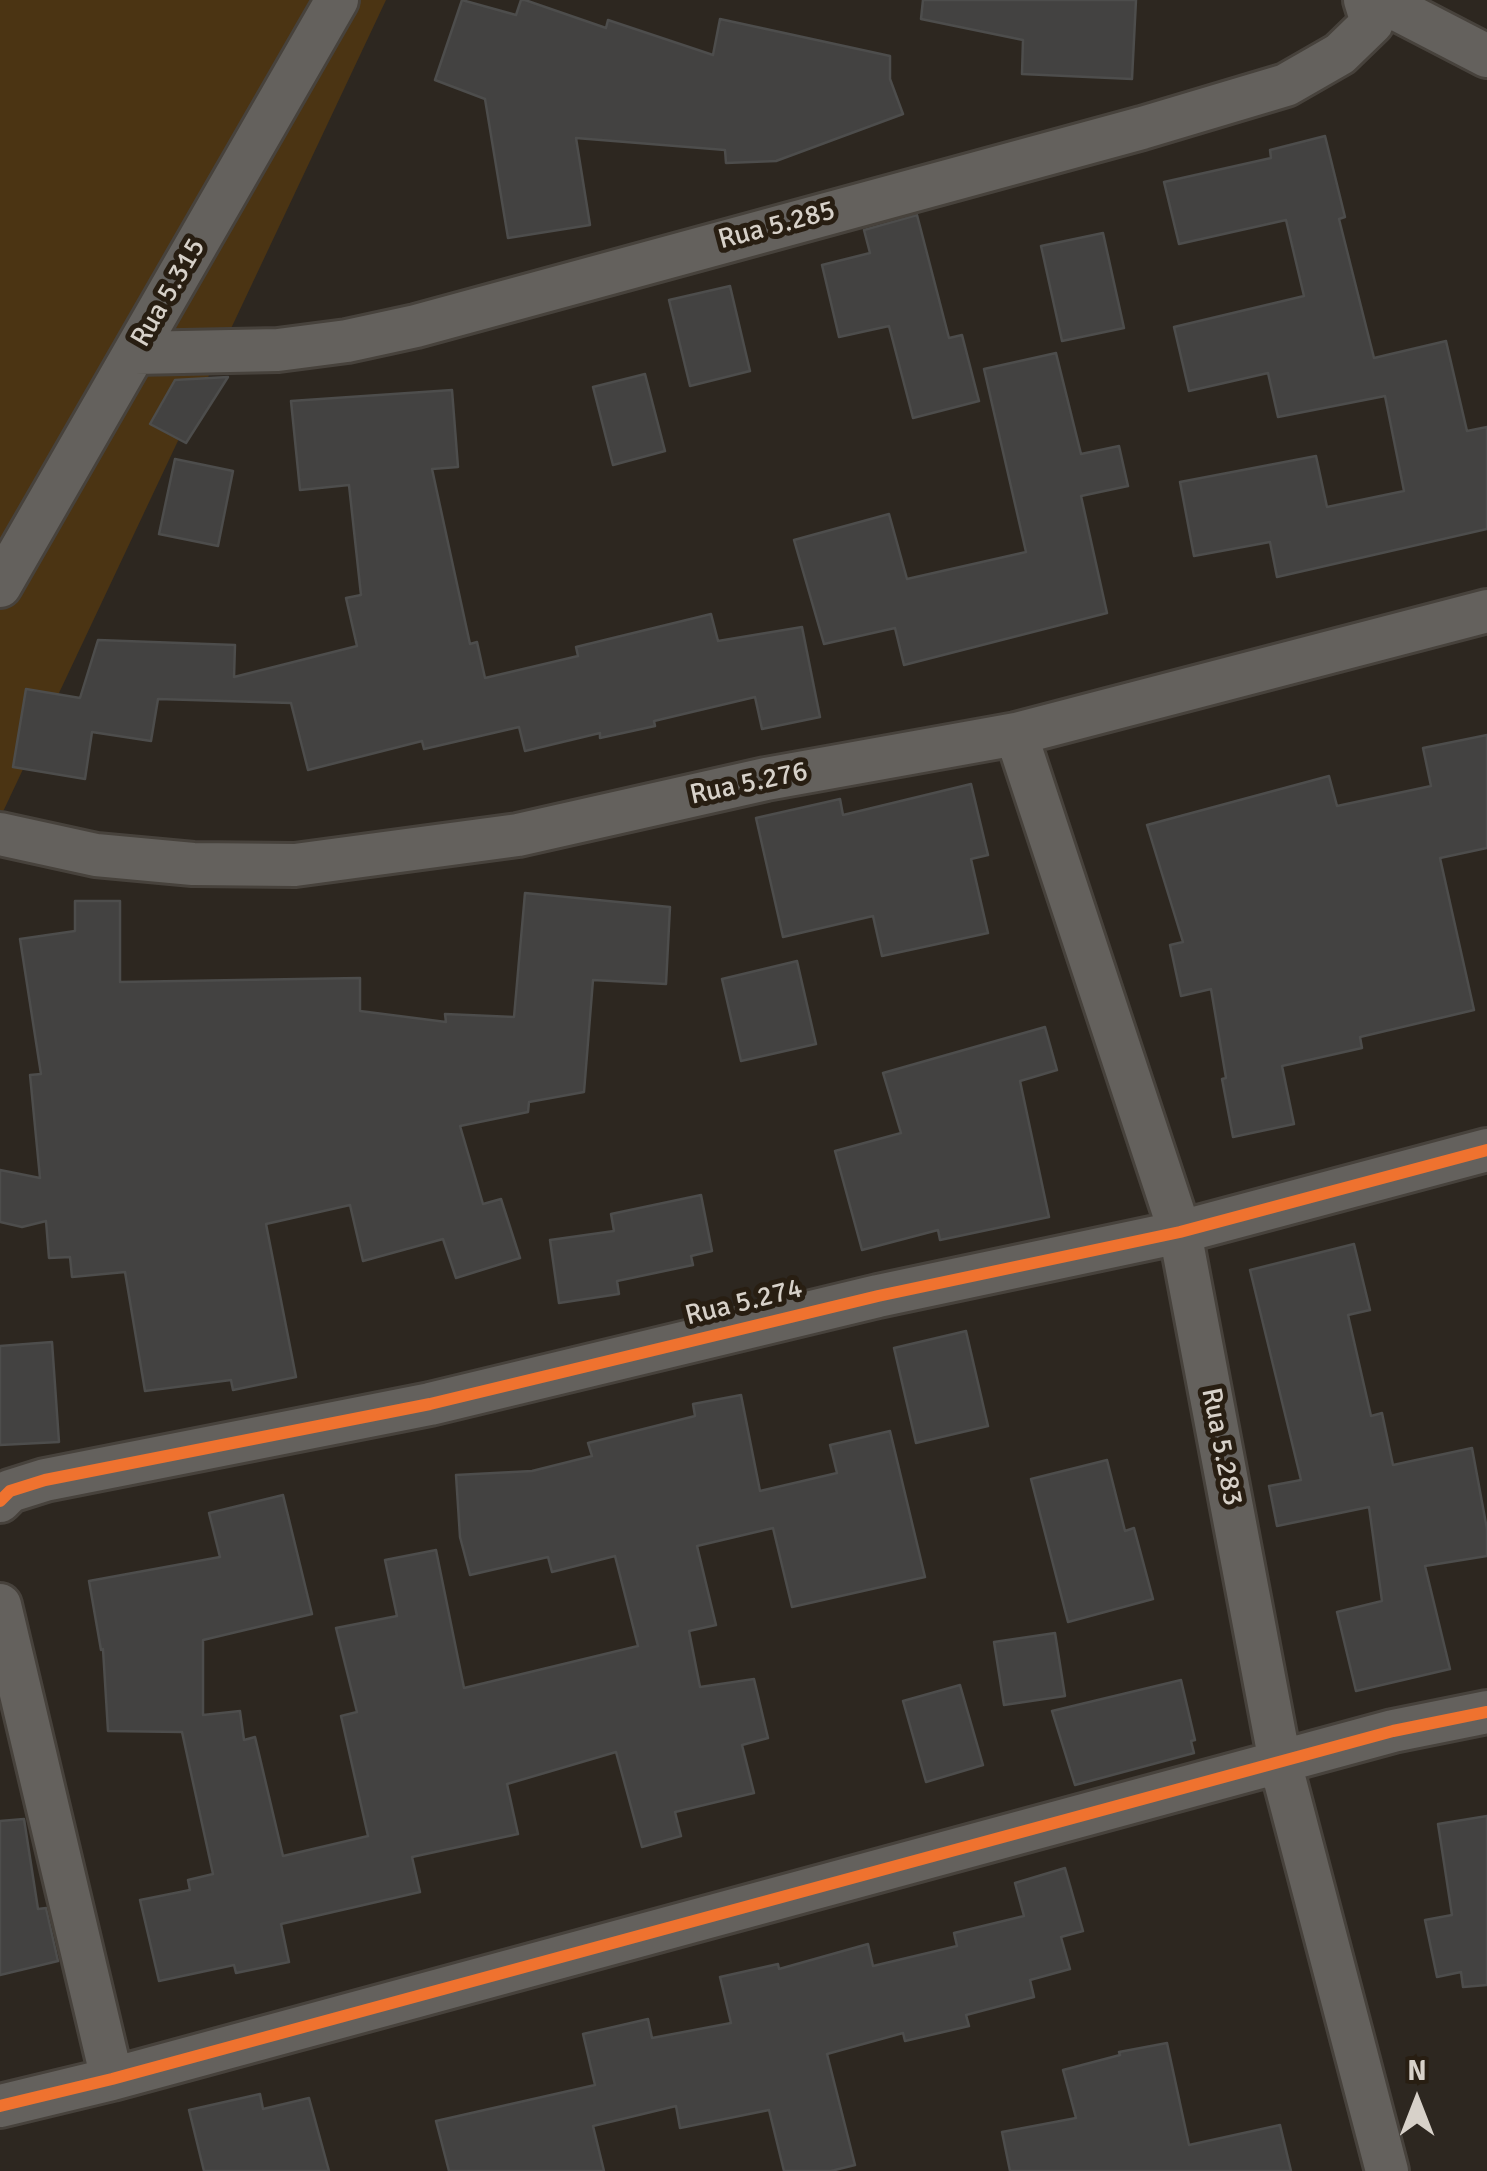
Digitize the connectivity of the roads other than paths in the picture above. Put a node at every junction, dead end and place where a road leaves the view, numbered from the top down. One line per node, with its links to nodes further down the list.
1 (337, 0): 5 (street, Rua 5.315)
2 (1365, 0): 5 (street, Rua 5.285)
3 (1379, 0): 4 (street)
4 (1487, 56)
5 (135, 354): 6 (street, Rua 5.315)
6 (0, 586)
7 (1487, 610): 8 (street, Rua 5.276)
8 (1016, 734): 9 (street, Rua 5.276); 11 (street, Rua 5.283)
9 (0, 834)
10 (1487, 1150): 11 (street, Rua 5.274)
11 (1180, 1232): 12 (street, Rua 5.274); 15 (street, Rua 5.283)
12 (5, 1496)
13 (0, 1604): 16 (street)
14 (1487, 1712): 15 (street)
15 (1280, 1762): 16 (street); 18 (street, Rua 5.283)
16 (112, 2079): 17 (street)
17 (0, 2106)
18 (1386, 2171)

